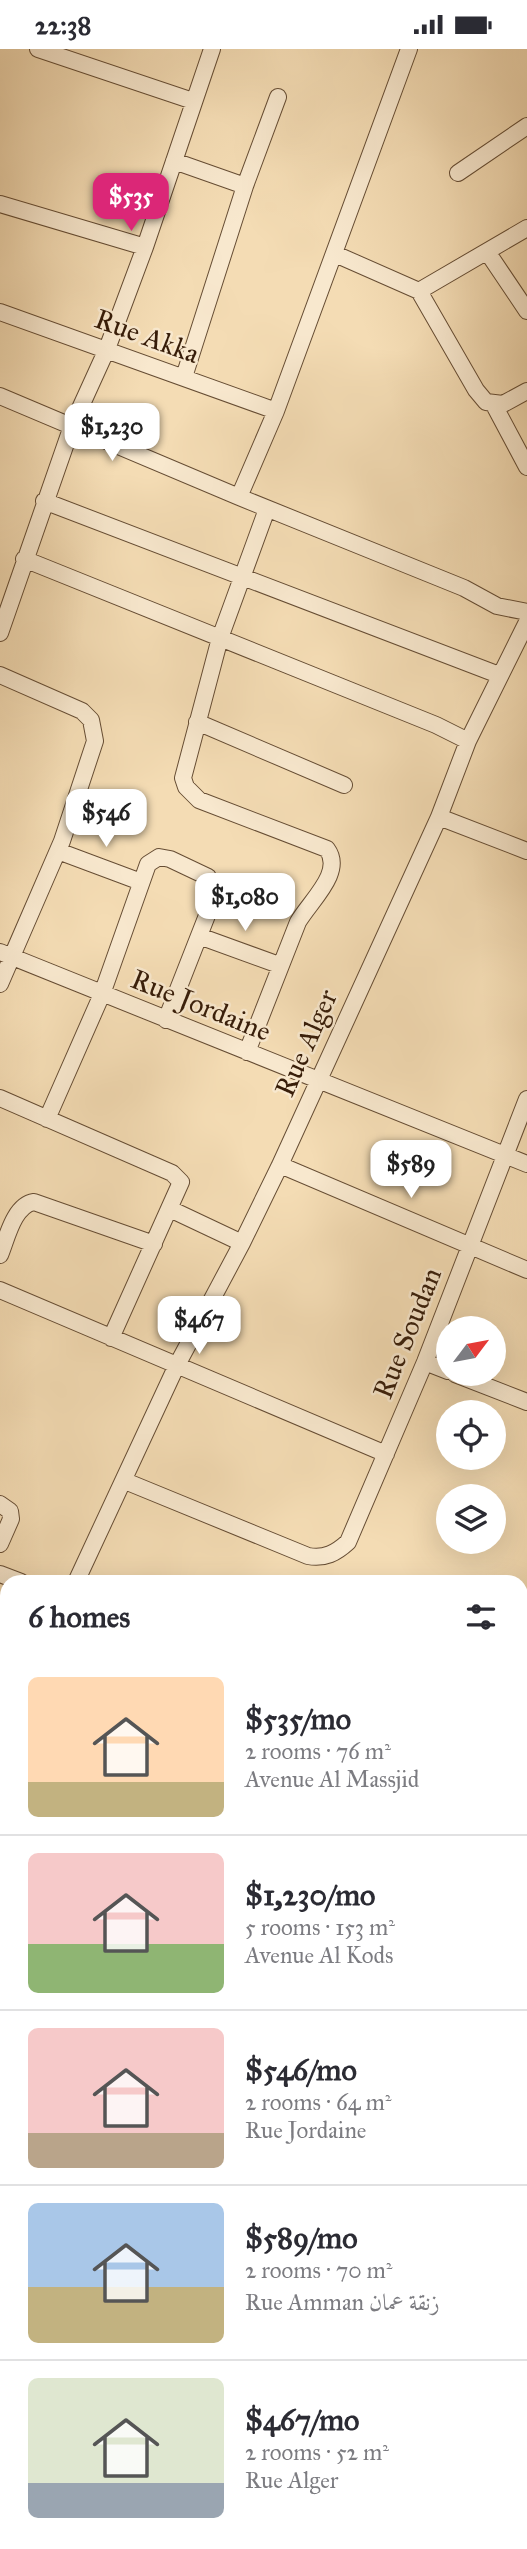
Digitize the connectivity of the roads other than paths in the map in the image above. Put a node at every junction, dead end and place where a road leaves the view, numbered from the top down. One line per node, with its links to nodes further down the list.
1 (38, 49): 5 (street)
2 (212, 49): 5 (street)
3 (409, 49): 14 (street)
4 (278, 97): 9 (street)
5 (193, 101): 7 (street)
6 (527, 126): 8 (street)
7 (174, 161): 9 (street); 12 (street)
8 (458, 173)
9 (245, 187): 19 (street)
10 (0, 204): 12 (street)
11 (527, 228): 13 (street)
12 (145, 247): 18 (street)
13 (488, 253): 15 (street); 16 (street)
14 (335, 254): 15 (street); 23 (street)
15 (419, 291): 22 (street)
16 (527, 311)
17 (0, 313): 18 (street, Rue Akka)
18 (107, 349): 19 (street, Rue Akka); 24 (street)
19 (184, 377): 23 (street, Rue Akka)
20 (527, 391): 22 (street)
21 (0, 396): 24 (street)
22 (494, 405): 25 (street)
23 (276, 411): 26 (street)
24 (72, 426): 26 (street); 27 (street)
25 (527, 467)
26 (239, 498): 28 (street)
27 (44, 501): 29 (street); 30 (street)
28 (267, 509): 30 (street); 31 (street)
29 (24, 559): 33 (street); 34 (street)
30 (243, 577): 34 (street); 36 (street)
31 (527, 612)
32 (527, 622): 36 (street, Rue Alger)
33 (0, 633)
34 (220, 638): 37 (street); 38 (street)
35 (0, 675): 41 (street)
36 (499, 675): 38 (street, Rue Alger)
37 (197, 722): 39 (street); 46 (street)
38 (468, 741): 40 (street, Rue Alger)
39 (344, 785)
40 (439, 817): 42 (street); 51 (street, Rue Alger)
41 (58, 851): 43 (street); 45 (street)
42 (527, 851)
43 (141, 882): 44 (street); 48 (street)
44 (199, 936): 46 (street); 49 (street)
45 (5, 955): 47 (street); 48 (street, Rue Jordaine)
46 (279, 965): 50 (street)
47 (0, 984)
48 (102, 994): 49 (street, Rue Jordaine); 54 (street)
49 (166, 1020): 50 (street, Rue Jordaine)
50 (247, 1052): 51 (street, Rue Jordaine)
51 (317, 1080): 55 (street, Rue Jordaine); 57 (street, Rue Alger)
52 (0, 1098): 54 (street)
53 (527, 1099): 55 (street, Rue Soudan)
54 (47, 1119): 58 (street)
55 (504, 1155): 56 (street, Rue Jordaine); 61 (street, Rue Soudan)
56 (527, 1164)
57 (280, 1165): 59 (street, Rue Alger); 61 (street)
58 (170, 1209): 59 (street); 60 (street)
59 (243, 1243): 68 (street, Rue Alger)
60 (154, 1244): 62 (street); 65 (street)
61 (471, 1246): 63 (street); 66 (street, Rue Soudan)
62 (0, 1255)
63 (527, 1270)
64 (0, 1290): 65 (street)
65 (111, 1338): 68 (street)
66 (425, 1362): 67 (street); 71 (street, Rue Soudan)
67 (436, 1366)
68 (176, 1367): 71 (street); 72 (street, Rue Alger)
69 (486, 1386): 70 (street)
70 (527, 1402)
71 (386, 1454): 72 (street, Rue Soudan)
72 (125, 1481): 75 (street, Rue Alger)
73 (0, 1504): 74 (street)
74 (0, 1544)
75 (79, 1575)

